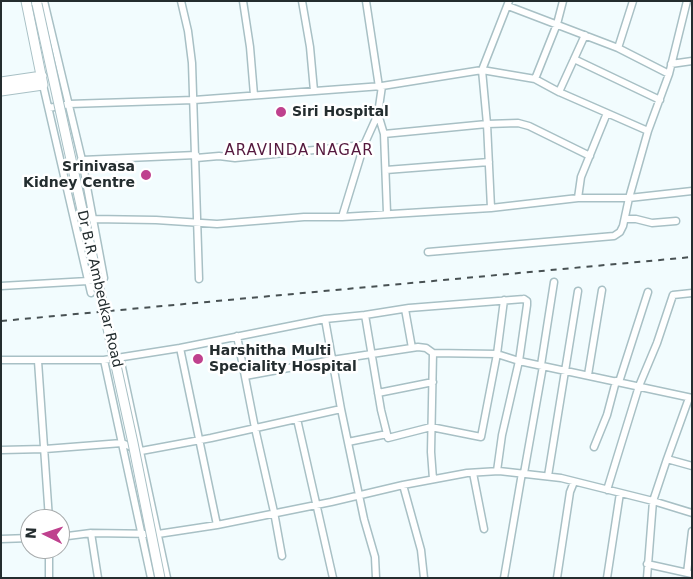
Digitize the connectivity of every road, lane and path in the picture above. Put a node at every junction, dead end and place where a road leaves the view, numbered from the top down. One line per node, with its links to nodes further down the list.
1 (26, 1): 20 (street)
2 (181, 1): 27 (street)
3 (243, 1): 26 (street)
4 (302, 1): 24 (street)
5 (366, 1): 22 (street)
6 (563, 1): 11 (street)
7 (632, 1): 13 (street)
8 (687, 1): 16 (street)
9 (39, 2): 29 (street); 132 (street, Dr B.R Ambedkar Road, bridge)
10 (509, 4): 11 (street); 17 (street)
11 (557, 24): 12 (street); 19 (street)
12 (585, 35): 13 (street); 14 (street)
13 (618, 48): 18 (street)
14 (574, 59): 25 (street); 28 (street)
15 (692, 61): 16 (street)
16 (671, 64): 18 (street)
17 (482, 70): 19 (street); 22 (street); 33 (street)
18 (669, 74): 28 (street)
19 (535, 79): 25 (street)
20 (42, 80): 21 (street); 23 (street); 30 (street)
21 (1, 82)
22 (380, 86): 24 (street); 32 (street)
23 (1, 91)
24 (314, 91): 26 (street)
25 (559, 92): 31 (street)
26 (254, 95): 27 (street)
27 (194, 100): 29 (street); 37 (street)
28 (660, 100): 34 (street)
29 (69, 104): 30 (street); 39 (street)
30 (49, 108): 54 (street)
31 (607, 113): 34 (street); 38 (street)
32 (378, 114): 35 (street); 36 (street)
33 (487, 124): 35 (street); 38 (street); 40 (street)
34 (648, 131): 44 (street)
35 (384, 134): 41 (street)
36 (364, 145): 37 (street); 47 (street)
37 (196, 156): 39 (street); 51 (street)
38 (590, 156): 43 (street)
39 (82, 160): 48 (street)
40 (489, 162): 41 (street); 45 (street)
41 (386, 170): 46 (street)
42 (692, 192): 44 (street)
43 (578, 198): 44 (street); 45 (street)
44 (629, 198): 49 (street)
45 (491, 208): 46 (street)
46 (387, 213): 47 (street)
47 (342, 217): 51 (street)
48 (92, 219): 51 (street); 54 (street)
49 (625, 219): 50 (street); 52 (street)
50 (676, 221)
51 (198, 223): 53 (street)
52 (428, 252)
53 (200, 279)
54 (88, 281): 56 (street); 60 (street)
55 (554, 282): 78 (street)
56 (1, 286)
57 (602, 290): 80 (street)
58 (578, 291): 79 (street)
59 (648, 292): 82 (street)
60 (91, 293)
61 (692, 293): 84 (street)
62 (504, 300): 63 (street); 71 (street); 77 (street)
63 (405, 309): 64 (street); 68 (street)
64 (365, 316): 65 (street); 70 (street)
65 (325, 319): 66 (street); 75 (street)
66 (237, 336): 67 (street); 81 (street)
67 (180, 348): 72 (street); 92 (street)
68 (412, 348): 69 (street); 70 (street)
69 (433, 353): 71 (street); 83 (street)
70 (371, 354): 75 (street); 85 (street)
71 (497, 354): 77 (street); 89 (street)
72 (120, 358): 74 (street); 98 (street)
73 (1, 360): 76 (street)
74 (104, 360): 76 (street); 94 (street)
75 (332, 360): 81 (street); 87 (street)
76 (38, 361): 96 (street)
77 (519, 361): 78 (street); 101 (street)
78 (542, 365): 79 (street); 103 (street)
79 (564, 370): 80 (street); 104 (street)
80 (588, 375): 82 (street)
81 (245, 376): 90 (street)
82 (617, 381): 84 (street); 95 (street)
83 (432, 382): 85 (street); 89 (street)
84 (639, 386): 86 (street); 108 (street)
85 (378, 393): 91 (street)
86 (690, 398): 99 (street)
87 (342, 410): 88 (street); 93 (street)
88 (297, 419): 90 (street); 112 (street)
89 (431, 427): 91 (street); 105 (street)
90 (255, 428): 92 (street); 114 (street)
91 (387, 434): 93 (street)
92 (200, 440): 98 (street); 116 (street)
93 (348, 442): 110 (street)
94 (122, 443): 96 (street); 98 (street); 120 (street)
95 (594, 447)
96 (45, 449): 97 (street); 113 (street)
97 (1, 450)
98 (141, 451): 121 (street)
99 (667, 459): 100 (street); 111 (street)
100 (692, 466)
101 (496, 472): 102 (street); 103 (street)
102 (473, 473): 105 (street); 117 (street)
103 (523, 473): 104 (street); 137 (street)
104 (548, 476): 106 (street)
105 (433, 479): 107 (street)
106 (574, 482): 108 (street); 138 (street)
107 (404, 485): 110 (street); 136 (street)
108 (607, 490): 109 (street)
109 (620, 493): 111 (street); 139 (street)
110 (359, 495): 112 (street); 135 (street)
111 (653, 501): 115 (street); 127 (street)
112 (316, 504): 114 (street); 134 (street)
113 (48, 509)
114 (274, 512): 116 (street); 125 (street)
115 (692, 513)
116 (216, 525): 121 (street)
117 (484, 528)
118 (692, 531): 128 (street)
119 (91, 533): 120 (street); 122 (street); 130 (street)
120 (142, 533): 121 (street); 131 (street)
121 (158, 534): 133 (street)
122 (70, 536)
123 (20, 538): 124 (street)
124 (1, 539)
125 (282, 556)
126 (49, 559): 129 (street)
127 (647, 564): 128 (street); 140 (street)
128 (690, 574)
129 (49, 578)
130 (98, 578)
131 (151, 578)
132 (160, 578)
133 (167, 578)
134 (333, 578)
135 (376, 578)
136 (424, 578)
137 (504, 578)
138 (556, 578)
139 (607, 578)
140 (647, 578)

